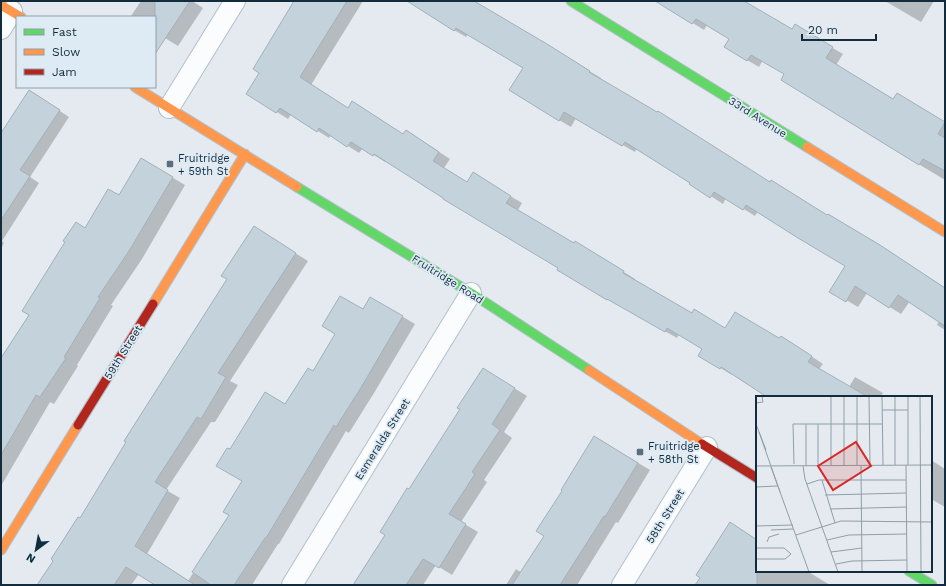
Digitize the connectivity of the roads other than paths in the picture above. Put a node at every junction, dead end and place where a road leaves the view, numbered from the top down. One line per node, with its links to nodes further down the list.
1 (235, 1): 6 (street)
2 (571, 1): 8 (street, 33rd Avenue)
3 (11, 11): 4 (street)
4 (1, 29)
5 (137, 88): 6 (street, Fruitridge Road)
6 (170, 108): 7 (street, Fruitridge Road)
7 (245, 154): 9 (street, Fruitridge Road); 12 (street, 59th Street)
8 (945, 232)
9 (472, 293): 10 (street, Fruitridge Road); 14 (street, Esmeralda Street)
10 (707, 447): 11 (street, Fruitridge Road); 15 (street, 58th Street)
11 (756, 477)
12 (1, 550)
13 (911, 572): 16 (street)
14 (292, 585)
15 (622, 585)
16 (932, 585)

